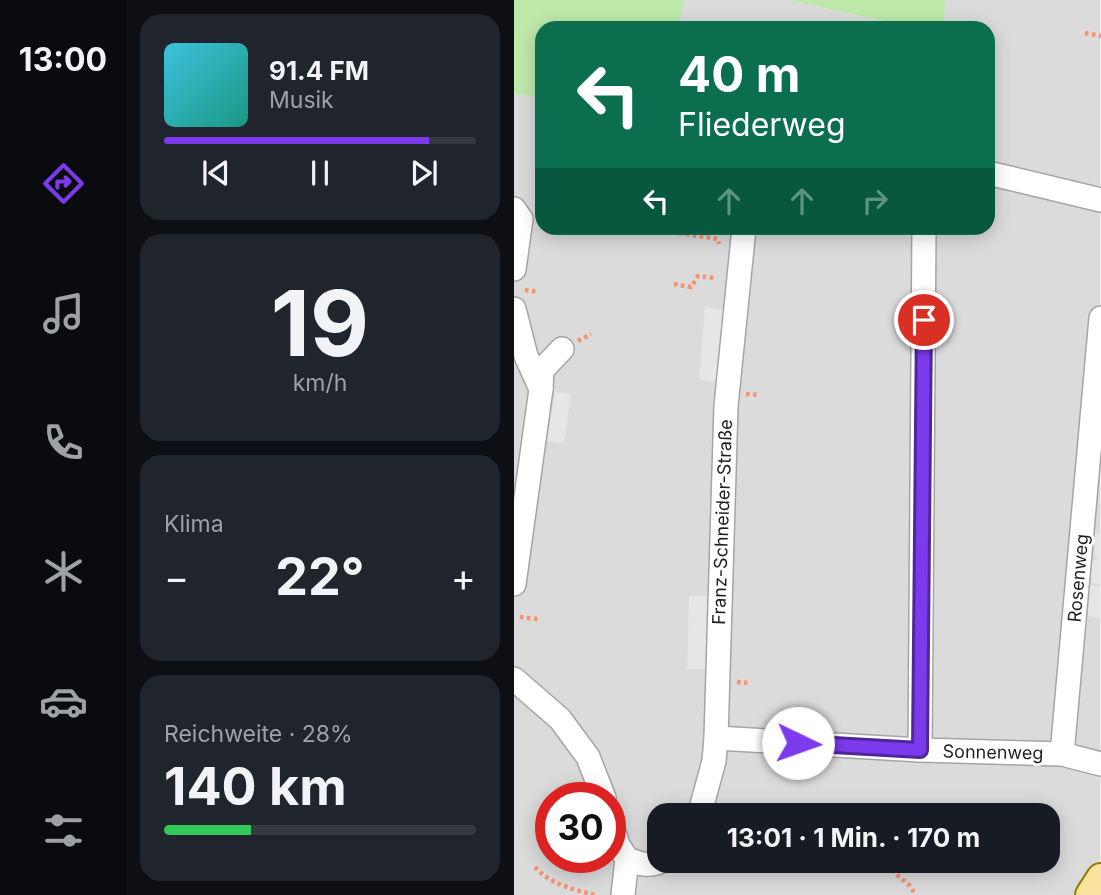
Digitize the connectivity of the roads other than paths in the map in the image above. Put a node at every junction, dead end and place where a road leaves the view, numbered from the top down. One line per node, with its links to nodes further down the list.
1 (995, 175): 2 (street)
2 (1100, 200)
3 (514, 209): 6 (street)
4 (743, 235): 13 (street, Franz-Schneider-Straße)
5 (924, 235): 14 (street)
6 (514, 270)
7 (514, 309): 10 (street)
8 (1100, 318): 15 (street, Rosenweg)
9 (562, 349): 10 (street)
10 (541, 389): 11 (street)
11 (514, 583)
12 (514, 679): 17 (street)
13 (716, 738): 14 (street, Sonnenweg); 18 (street, Franz-Schneider-Straße)
14 (920, 750): 15 (street, Sonnenweg)
15 (1062, 754): 16 (street, Sonnenweg)
16 (1100, 764)
17 (598, 782)
18 (703, 803)
19 (627, 859): 20 (street); 22 (street)
20 (647, 865)
21 (1100, 878): 23 (main road)
22 (622, 895)
23 (1090, 895)

